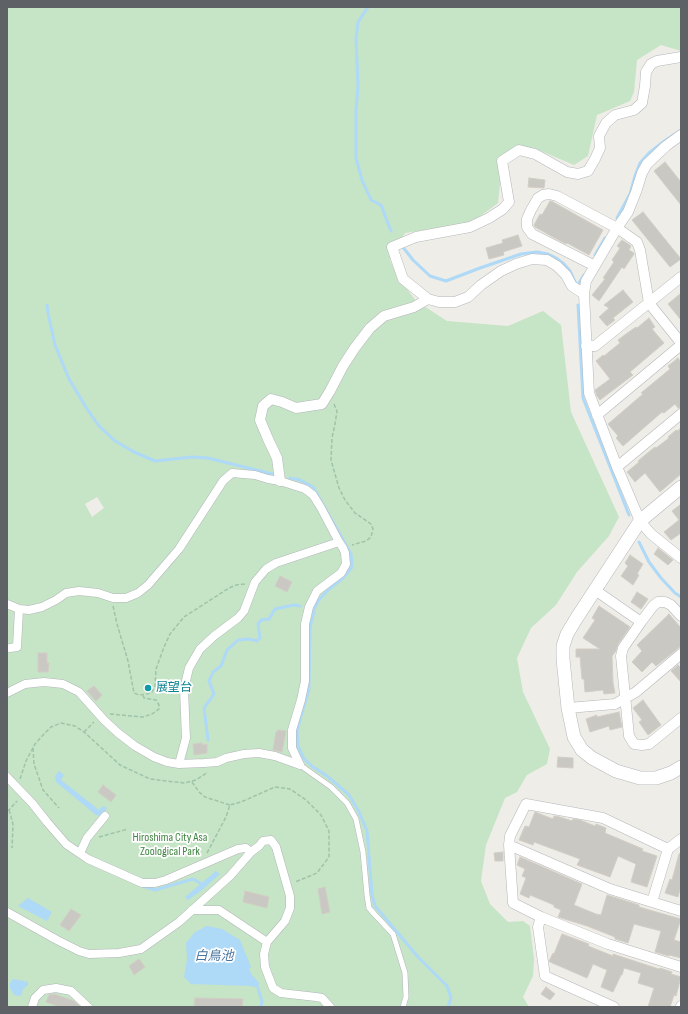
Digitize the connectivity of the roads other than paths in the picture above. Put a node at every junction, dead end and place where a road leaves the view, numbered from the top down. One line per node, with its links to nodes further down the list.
1 (681, 57): 7 (street)
2 (681, 135): 3 (street)
3 (617, 228): 4 (street); 4 (street); 8 (street)
4 (595, 266): 6 (street)
5 (681, 277): 8 (street)
6 (584, 294): 7 (street); 10 (street)
7 (428, 299): 14 (street)
8 (649, 303): 9 (street); 10 (street)
9 (681, 344): 11 (street)
10 (586, 346): 11 (street)
11 (597, 414): 13 (street)
12 (681, 414): 13 (street)
13 (617, 467): 16 (street)
14 (280, 480): 17 (street); 21 (street)
15 (681, 488): 16 (street)
16 (640, 521): 18 (street); 19 (street)
17 (338, 542): 30 (street); 31 (street)
18 (681, 558)
19 (594, 590): 23 (street); 28 (street)
20 (7, 604): 21 (street)
21 (19, 609): 24 (street)
22 (681, 616): 23 (street)
23 (641, 622): 27 (street)
24 (10, 648)
25 (681, 654): 27 (street)
26 (7, 693): 30 (street)
27 (625, 698): 28 (street); 29 (street)
28 (568, 708): 32 (street)
29 (681, 718)
30 (180, 764): 31 (street)
31 (300, 765): 50 (lane)
32 (681, 767)
33 (7, 777): 39 (street)
34 (105, 816): 39 (street)
35 (681, 839): 37 (street)
36 (509, 845): 37 (street); 40 (street); 44 (street)
37 (668, 849): 40 (street)
38 (251, 852): 39 (street); 41 (street); 45 (street)
39 (80, 853)
40 (652, 902): 42 (street)
41 (192, 910): 43 (street); 45 (street)
42 (681, 911)
43 (7, 912)
44 (541, 917): 46 (street); 51 (street)
45 (267, 942): 49 (street)
46 (681, 967)
47 (32, 1007): 48 (street)
48 (88, 1007)
49 (330, 1007)
50 (403, 1007)
51 (614, 1007)

